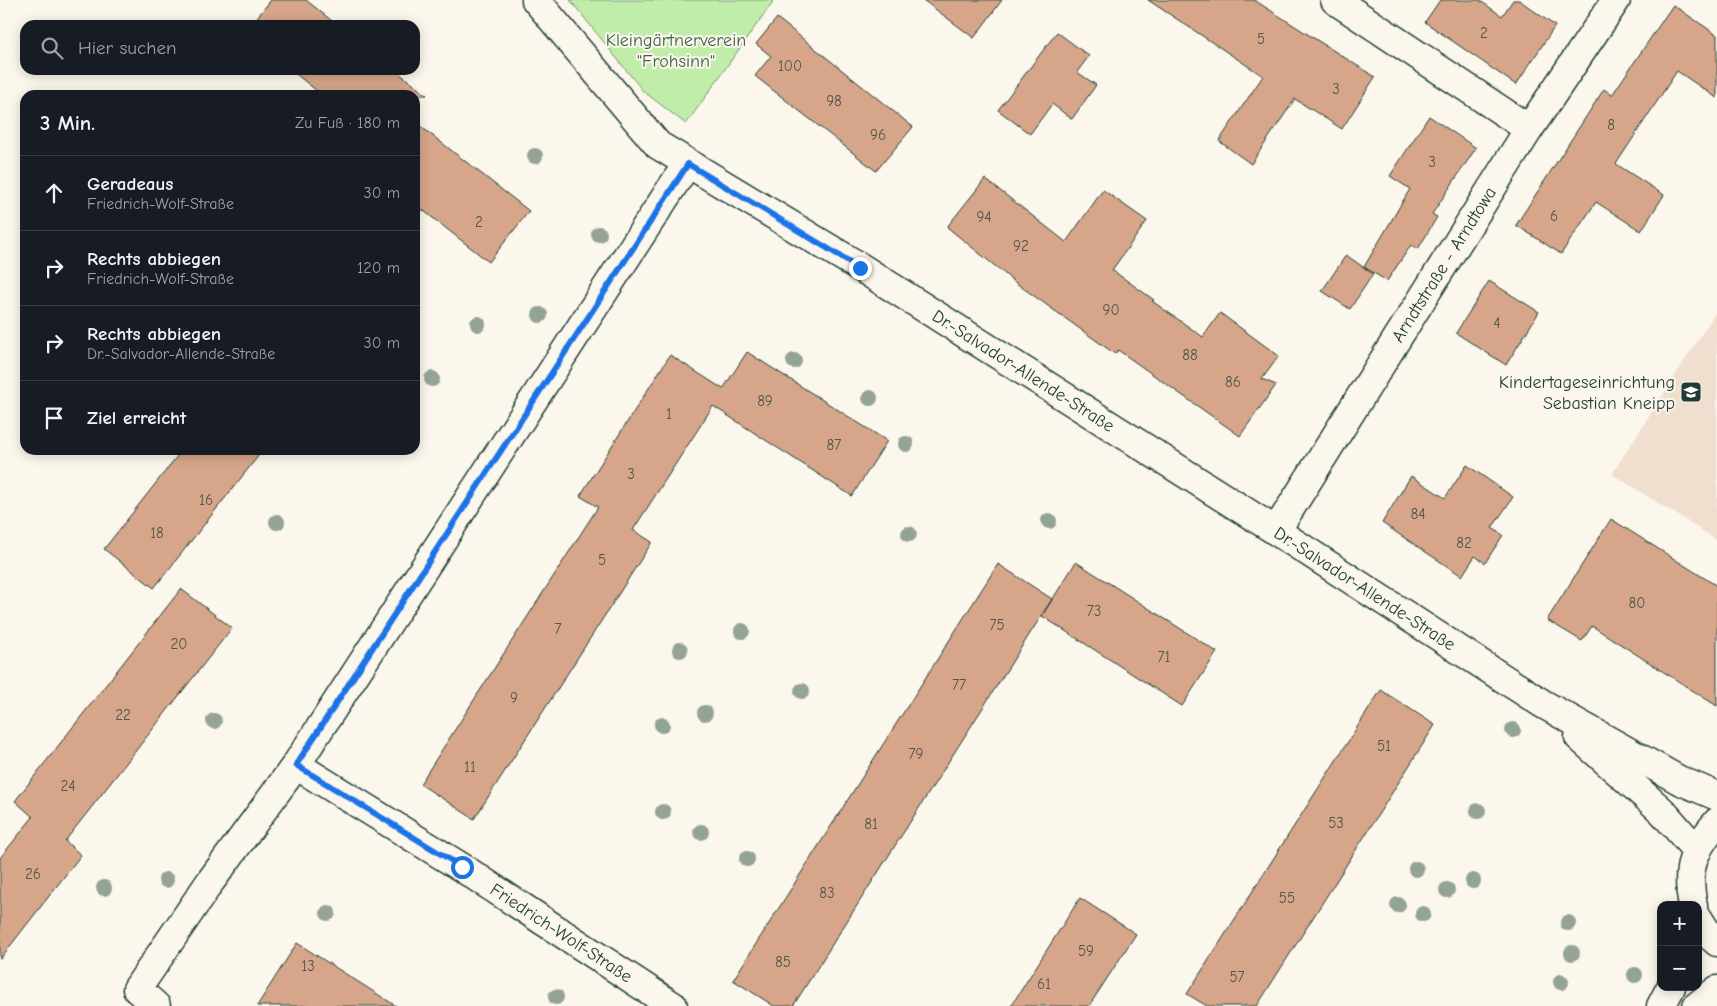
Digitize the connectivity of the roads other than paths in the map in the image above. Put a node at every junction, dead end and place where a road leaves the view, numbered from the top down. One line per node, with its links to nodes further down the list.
1 (536, 0): 5 (street, Dr.-Salvador-Allende-Straße)
2 (1335, 0): 4 (street)
3 (1616, 0): 4 (street, Arndtstraße - Arndtowa)
4 (1529, 129): 6 (street, Arndtstraße - Arndtowa)
5 (688, 164): 6 (street, Dr.-Salvador-Allende-Straße); 8 (street)
6 (1276, 531): 7 (street, Dr.-Salvador-Allende-Straße)
7 (1543, 704): 9 (street, Dr.-Salvador-Allende-Straße); 11 (street, Dr.-Salvador-Allende-Straße)
8 (296, 765): 17 (street); 18 (street, Friedrich-Wolf-Straße)
9 (1717, 796)
10 (1717, 822): 11 (street)
11 (1697, 851): 12 (street)
12 (1692, 901)
13 (1702, 924): 14 (street)
14 (1717, 942)
15 (1717, 990): 20 (street)
16 (1669, 991): 19 (street)
17 (141, 1000)
18 (673, 1006)
19 (1661, 1006)
20 (1697, 1006)

